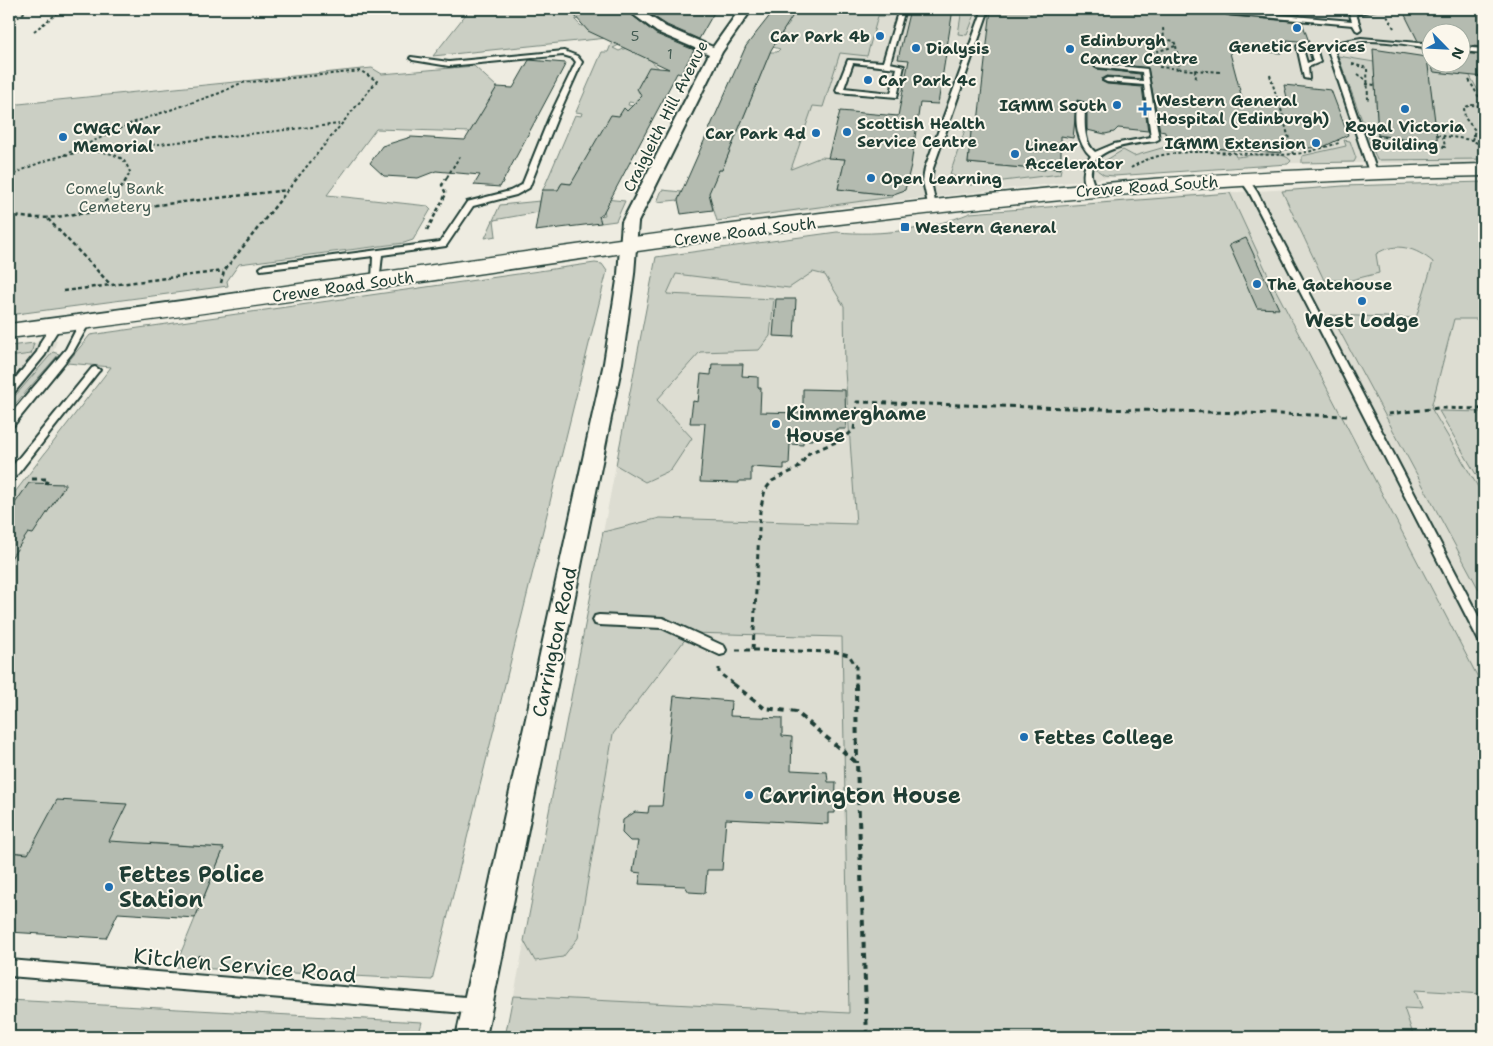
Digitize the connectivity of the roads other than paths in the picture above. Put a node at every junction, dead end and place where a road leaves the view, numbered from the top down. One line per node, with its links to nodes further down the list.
1 (632, 9): 13 (street)
2 (746, 9): 13 (street, Craigleith Hill Avenue)
3 (902, 9): 15 (lane)
4 (986, 9): 27 (lane)
5 (1212, 9): 8 (lane)
6 (1374, 9): 7 (lane)
7 (1351, 11): 8 (lane)
8 (1356, 23): 9 (lane)
9 (1364, 39): 10 (lane); 24 (lane)
10 (1420, 45)
11 (1470, 50): 12 (lane)
12 (1484, 51)
13 (716, 52): 28 (street, Craigleith Hill Avenue)
14 (413, 58): 29 (lane)
15 (886, 64): 15 (lane)
16 (1098, 66): 20 (lane)
17 (1304, 66): 18 (lane)
18 (1307, 78)
19 (1108, 80): 20 (lane)
20 (1147, 83): 22 (lane)
21 (1081, 104): 22 (lane)
22 (1094, 155): 26 (lane)
23 (1484, 170): 24 (street, Crewe Road South)
24 (1373, 172): 25 (street, Crewe Road South)
25 (1244, 179): 26 (street, Crewe Road South); 40 (lane)
26 (1092, 189): 27 (street, Crewe Road South)
27 (932, 207): 28 (street, Crewe Road South)
28 (630, 246): 31 (street, Crewe Road South); 43 (street, Carrington Road)
29 (378, 253): 30 (lane); 31 (lane)
30 (264, 268)
31 (376, 281): 32 (street, Crewe Road South)
32 (86, 320): 33 (street, Crewe Road South); 37 (lane)
33 (56, 325): 34 (street, Crewe Road South); 36 (lane)
34 (9, 331)
35 (95, 370): 38 (lane)
36 (9, 392)
37 (9, 423)
38 (9, 477)
39 (599, 620): 41 (lane)
40 (1484, 639)
41 (720, 650)
42 (9, 968): 43 (lane, Kitchen Service Road)
43 (478, 1006): 44 (street, Carrington Road)
44 (471, 1037)

